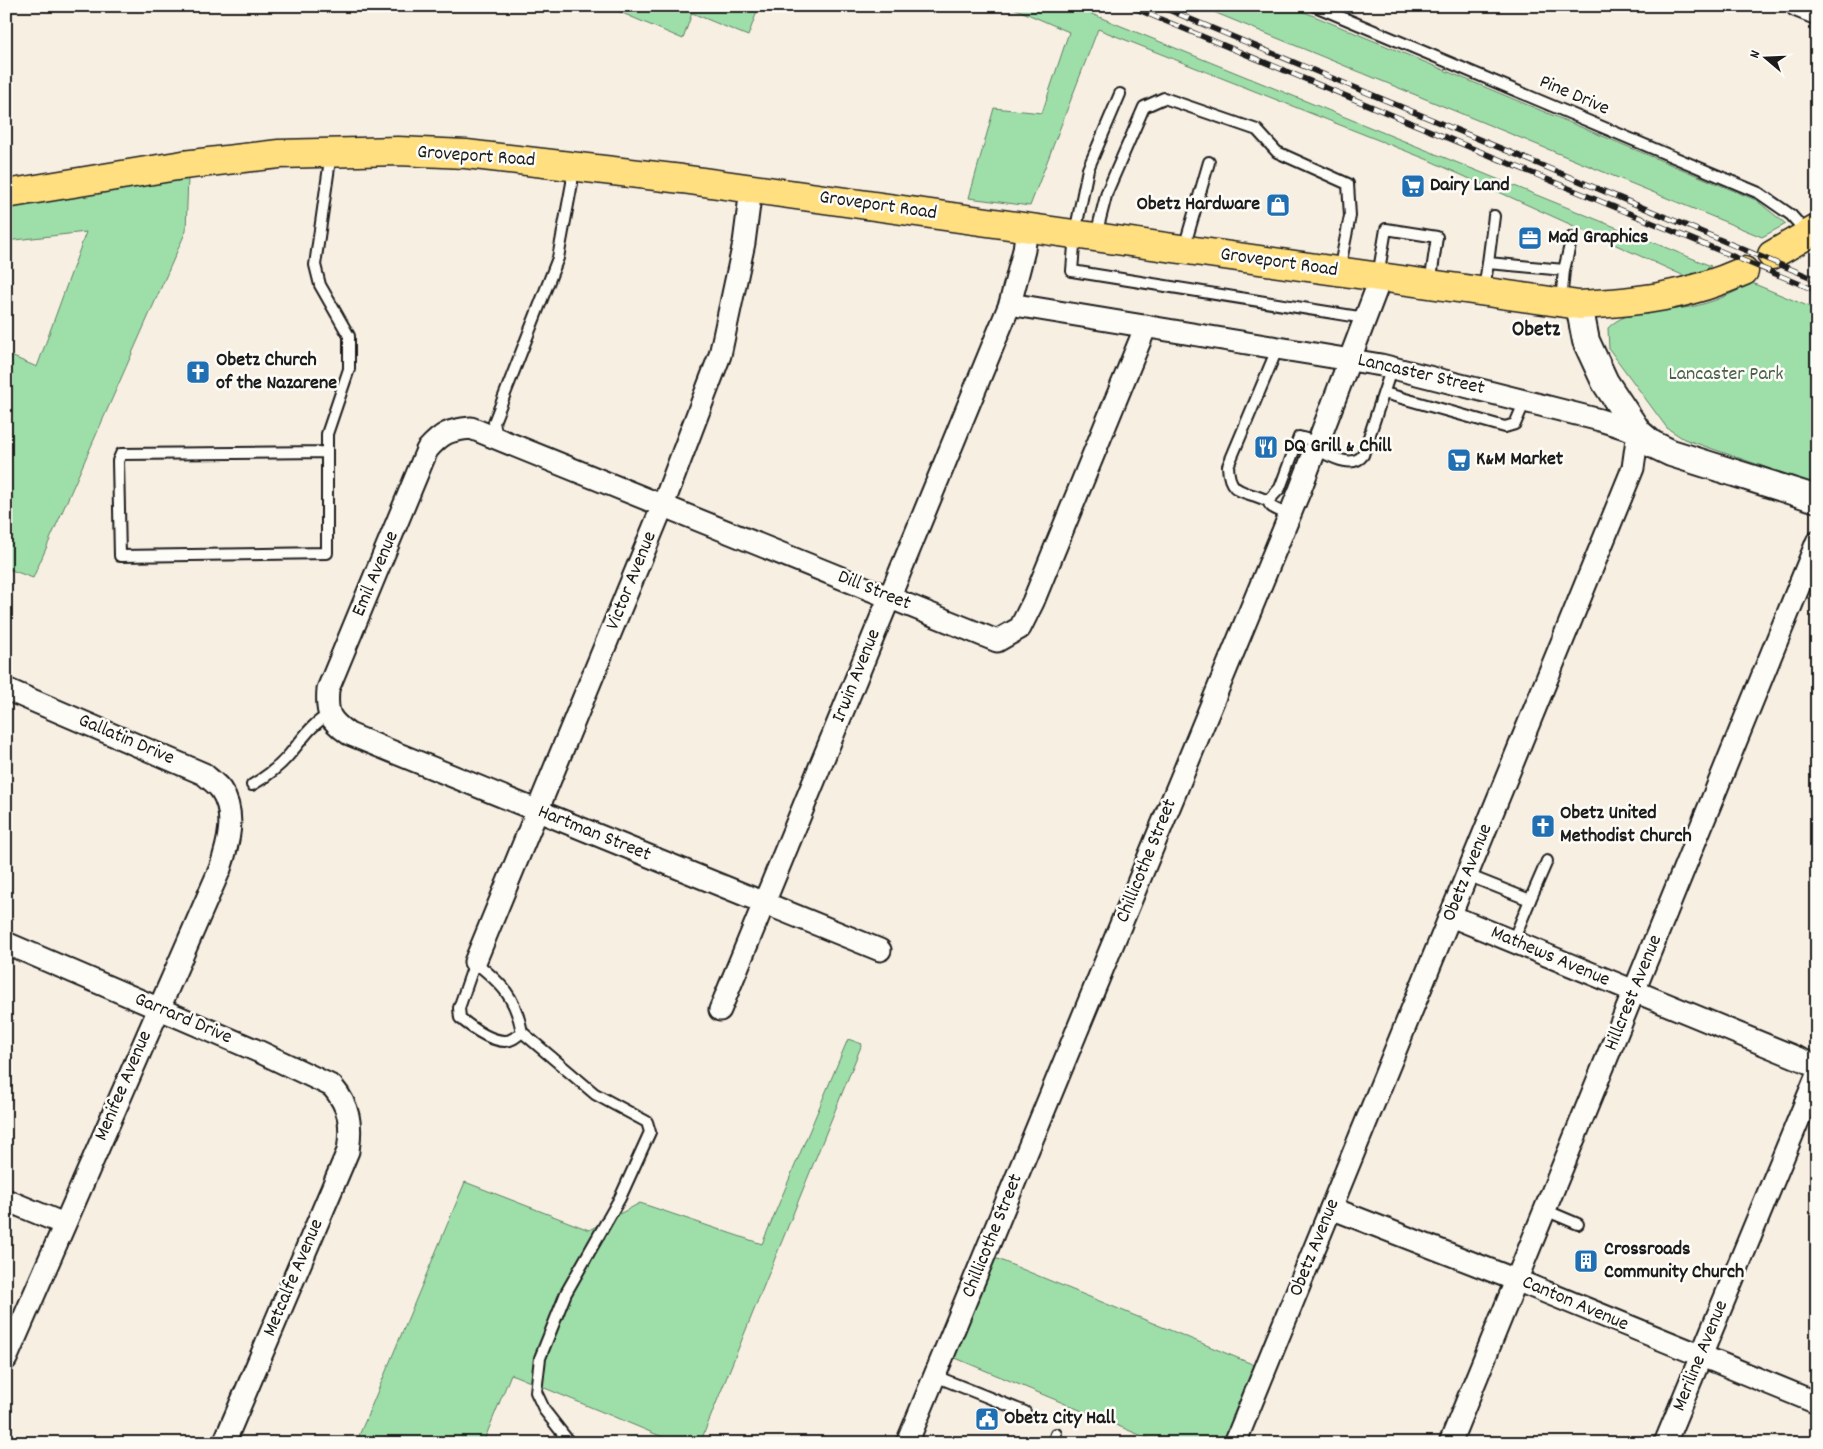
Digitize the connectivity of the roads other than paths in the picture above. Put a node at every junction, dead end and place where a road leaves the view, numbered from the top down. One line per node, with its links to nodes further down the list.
1 (1316, 6): 12 (lane, Pine Drive)
2 (1797, 6): 3 (street)
3 (1817, 14)
4 (1120, 94): 13 (lane)
5 (331, 152): 7 (main road, Groveport Road); 9 (main road, Groveport Road); 37 (lane)
6 (1208, 162): 15 (lane)
7 (572, 165): 8 (main road, Groveport Road); 34 (lane)
8 (751, 189): 11 (main road, Groveport Road); 40 (street, Victor Avenue)
9 (6, 194)
10 (1494, 216): 17 (lane)
11 (1027, 226): 13 (main road, Groveport Road); 24 (street, Irwin Avenue)
12 (1812, 231): 16 (main road)
13 (1085, 235): 15 (main road, Groveport Road); 20 (lane); 26 (lane)
14 (1572, 237): 18 (lane)
15 (1184, 249): 20 (main road, Groveport Road)
16 (1772, 254)
17 (1488, 263): 18 (lane); 23 (lane)
18 (1564, 270): 25 (lane)
19 (1744, 270): 25 (main road, Groveport Road)
20 (1339, 271): 21 (main road, Groveport Road)
21 (1379, 277): 22 (main road, Groveport Road); 22 (lane); 26 (street, Chillicothe Street)
22 (1430, 285): 23 (main road, Groveport Road)
23 (1484, 293): 25 (main road, Groveport Road)
24 (1010, 304): 27 (street, Lancaster Street); 43 (street, Irwin Avenue)
25 (1570, 304): 33 (street)
26 (1365, 318): 29 (street, Chillicothe Street)
27 (1146, 326): 28 (street, Lancaster Street); 43 (street, Dill Street)
28 (1278, 346): 29 (street, Lancaster Street); 39 (lane)
29 (1350, 358): 30 (street, Lancaster Street); 35 (street, Chillicothe Street)
30 (1392, 368): 31 (lane); 32 (street, Lancaster Street)
31 (1384, 392): 32 (lane); 35 (lane)
32 (1524, 401): 33 (street, Lancaster Street)
33 (1638, 432): 38 (street, Lancaster Street); 50 (street, Obetz Avenue)
34 (496, 438): 36 (street, Dill Street); 40 (street, Dill Street)
35 (1316, 446): 39 (lane); 41 (street, Chillicothe Street)
36 (427, 450): 45 (street, Emil Avenue)
37 (328, 452): 37 (lane)
38 (1817, 499)
39 (1268, 501): 41 (lane)
40 (663, 505): 43 (street, Dill Street); 48 (street, Victor Avenue)
41 (1290, 514): 73 (street, Chillicothe Street)
42 (1817, 542): 58 (street, Hillcrest Avenue)
43 (890, 597): 52 (street, Irwin Avenue)
44 (6, 688): 47 (street, Gallatin Drive)
45 (329, 707): 46 (lane); 48 (street, Hartman Street)
46 (252, 785)
47 (229, 810): 59 (street, Menifee Avenue)
48 (538, 810): 52 (street, Hartman Street); 57 (street, Victor Avenue)
49 (1547, 861): 51 (lane)
50 (1467, 874): 51 (lane); 53 (street, Obetz Avenue)
51 (1530, 900): 54 (lane)
52 (764, 903): 56 (street, Hartman Street); 60 (street, Irwin Avenue)
53 (1451, 916): 54 (street, Mathews Avenue); 66 (street, Obetz Avenue)
54 (1513, 941): 58 (street, Mathews Avenue)
55 (6, 943): 59 (street, Garrard Drive)
56 (880, 950)
57 (475, 962): 61 (lane); 61 (lane)
58 (1635, 992): 62 (street, Mathews Avenue); 67 (street, Hillcrest Avenue)
59 (158, 1008): 64 (street, Garrard Drive); 68 (street, Menifee Avenue)
60 (720, 1010)
61 (522, 1032): 77 (lane)
62 (1817, 1066)
63 (1817, 1075): 71 (street, Meriline Avenue)
64 (347, 1110): 76 (street, Metcalfe Avenue)
65 (6, 1200): 68 (street)
66 (1331, 1208): 70 (street, Canton Avenue); 79 (street, Obetz Avenue)
67 (1545, 1210): 69 (lane); 70 (street, Hillcrest Avenue)
68 (64, 1224): 72 (street, Menifee Avenue)
69 (1578, 1224)
70 (1516, 1280): 71 (street, Canton Avenue); 80 (street, Hillcrest Avenue)
71 (1701, 1357): 74 (street, Canton Avenue); 81 (street, Meriline Avenue)
72 (6, 1359)
73 (935, 1376): 75 (lane); 78 (street, Chillicothe Street)
74 (1817, 1403)
75 (1025, 1412)
76 (224, 1443)
77 (570, 1443)
78 (908, 1443)
79 (1235, 1443)
80 (1450, 1443)
81 (1665, 1443)

